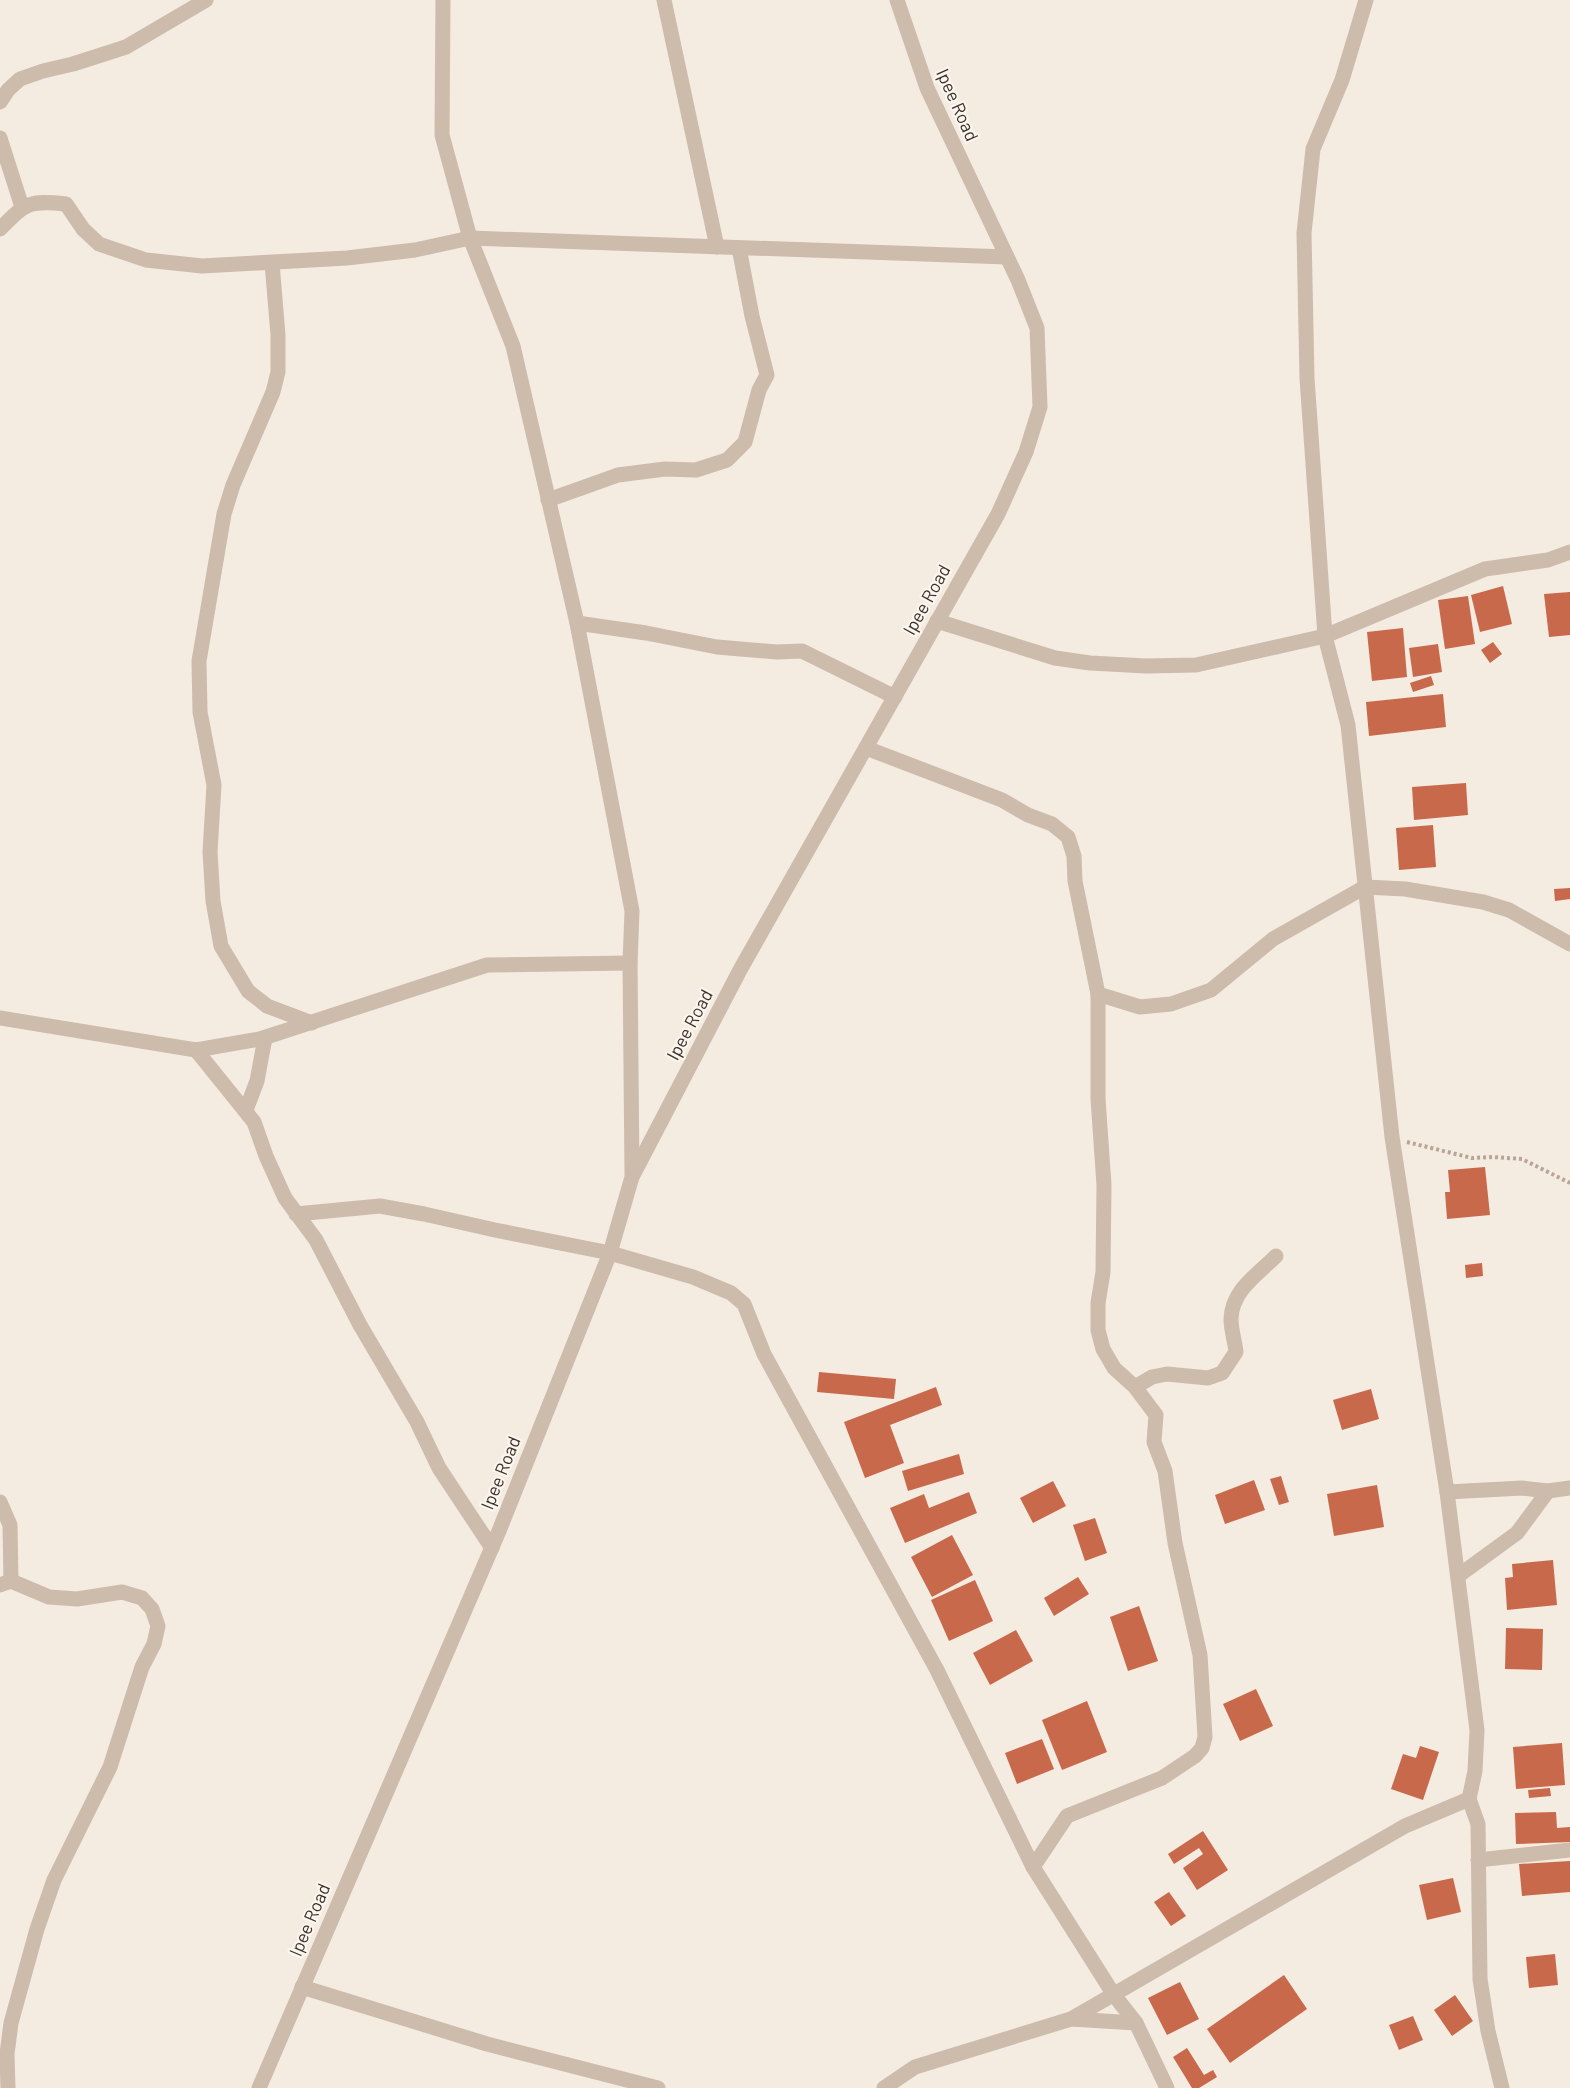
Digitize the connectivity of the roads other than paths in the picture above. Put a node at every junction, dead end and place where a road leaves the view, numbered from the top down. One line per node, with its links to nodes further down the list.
1 (206, 0): 6 (street)
2 (443, 0): 10 (street)
3 (664, 0): 11 (street)
4 (897, 0): 13 (street, Ipee Road)
5 (1366, 0): 19 (street)
6 (0, 102)
7 (0, 138): 8 (street)
8 (22, 207): 9 (street); 14 (street)
9 (0, 229)
10 (470, 238): 11 (street); 14 (street); 15 (street)
11 (717, 247): 12 (street)
12 (738, 248): 13 (street); 15 (street)
13 (1007, 257): 17 (street, Ipee Road)
14 (272, 263): 27 (street)
15 (548, 500): 18 (street)
16 (1570, 552): 19 (street)
17 (937, 621): 19 (street); 20 (street, Ipee Road)
18 (577, 623): 20 (street); 24 (street)
19 (1325, 636): 22 (street)
20 (895, 697): 21 (street, Ipee Road)
21 (866, 748): 25 (street); 31 (street, Ipee Road)
22 (1365, 886): 23 (street); 25 (street); 38 (street)
23 (1570, 944)
24 (630, 963): 27 (street); 31 (street)
25 (1098, 994): 35 (street)
26 (0, 1018): 29 (street)
27 (312, 1023): 28 (street)
28 (265, 1038): 29 (street); 30 (street)
29 (196, 1050): 30 (street)
30 (246, 1110): 32 (street)
31 (632, 1177): 33 (street, Ipee Road)
32 (296, 1214): 33 (street); 40 (street)
33 (610, 1252): 40 (street, Ipee Road); 46 (street)
34 (1276, 1256): 35 (street)
35 (1135, 1387): 46 (street)
36 (1570, 1488): 37 (street)
37 (1548, 1491): 38 (street); 41 (street)
38 (1447, 1492): 41 (street)
39 (0, 1502): 42 (street)
40 (492, 1548): 47 (street, Ipee Road)
41 (1458, 1576): 43 (street)
42 (5, 1583): 51 (street)
43 (1469, 1799): 45 (street); 48 (street)
44 (1570, 1850): 45 (street)
45 (1478, 1860): 56 (street)
46 (1033, 1867): 48 (street)
47 (302, 1987): 52 (street, Ipee Road); 53 (street)
48 (1114, 1995): 49 (street); 50 (street)
49 (1071, 2019): 50 (street); 54 (street)
50 (1136, 2023): 55 (street)
51 (8, 2088)
52 (259, 2088)
53 (658, 2088)
54 (885, 2088)
55 (1167, 2088)
56 (1502, 2088)

